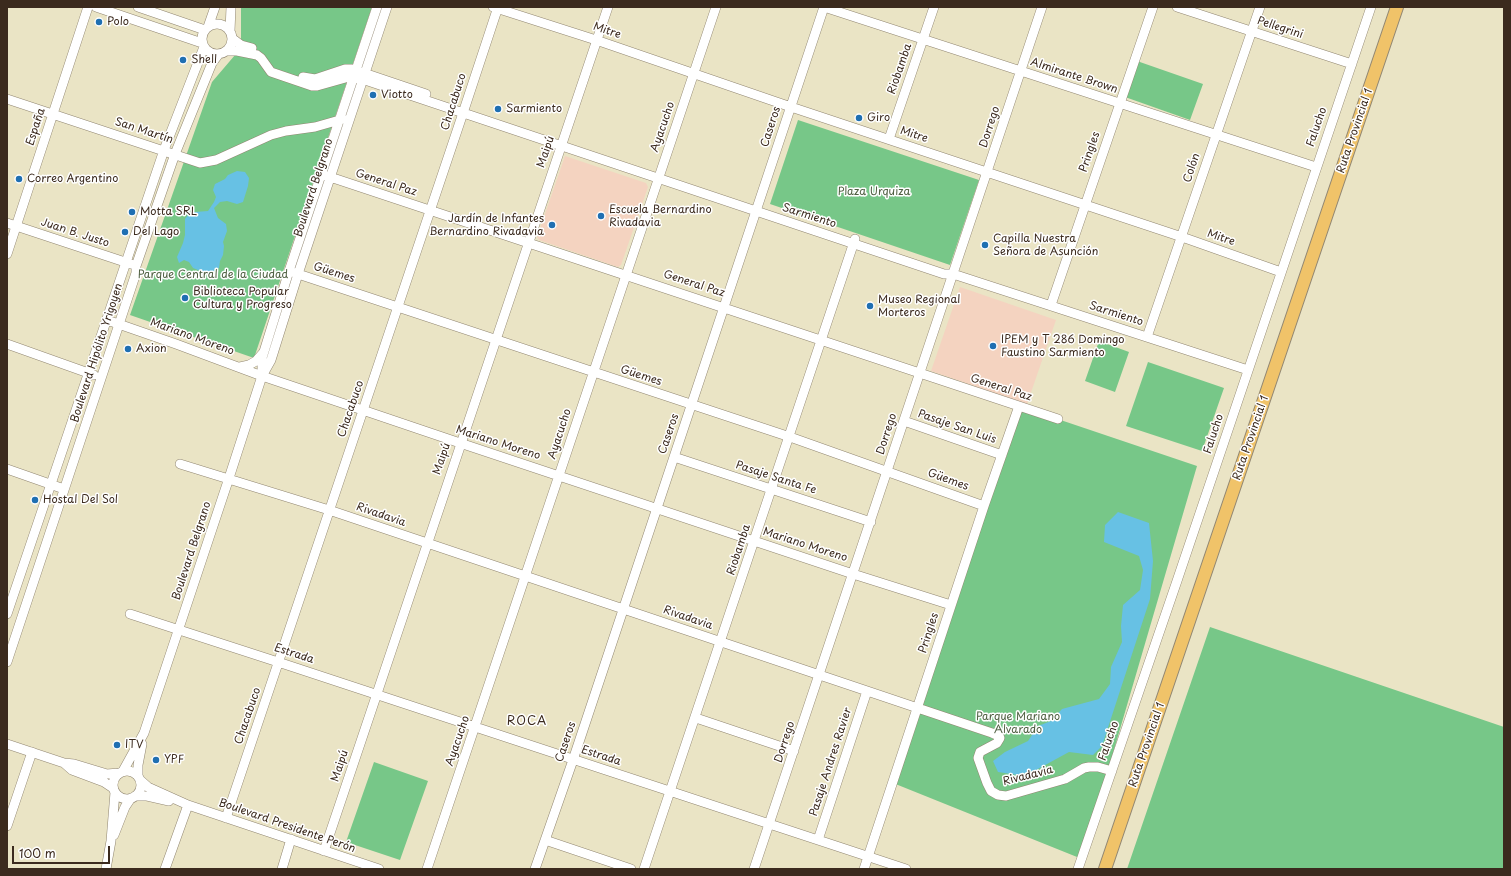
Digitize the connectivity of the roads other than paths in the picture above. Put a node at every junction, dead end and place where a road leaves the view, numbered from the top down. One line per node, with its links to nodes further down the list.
1 (88, 7): 36 (street, España)
2 (96, 7): 24 (street)
3 (138, 7): 19 (street)
4 (215, 7): 19 (street)
5 (231, 7): 21 (street)
6 (377, 7): 30 (street, Boulevard Belgrano)
7 (387, 7): 30 (street, Boulevard Belgrano)
8 (496, 7): 22 (street, Mitre); 35 (street, Chacabuco)
9 (608, 7): 22 (street, Maipú)
10 (716, 7): 29 (street, Ayacucho)
11 (824, 7): 23 (street, Almirante Brown); 34 (street, Caseros)
12 (934, 7): 23 (street, Riobamba)
13 (1042, 7): 28 (street, Dorrego)
14 (1153, 7): 33 (street, Pringles)
15 (1177, 7): 20 (street, Pellegrini)
16 (1260, 7): 20 (street, Colón)
17 (1371, 7): 27 (street, Falucho)
18 (1397, 7): 154 (main road, Ruta Provincial 1)
19 (207, 28): 21 (street); 24 (street)
20 (1252, 31): 27 (street, Pellegrini); 39 (street, Colón)
21 (232, 35): 25 (street); 31 (street)
22 (596, 40): 29 (street, Mitre); 41 (street, Maipú)
23 (923, 40): 28 (street, Almirante Brown); 40 (street, Riobamba)
24 (203, 45): 26 (street); 42 (street, Boulevard Hipólito Yrigoyen)
25 (228, 51): 26 (street); 31 (street)
26 (218, 55): 43 (street, Boulevard Hipólito Yrigoyen)
27 (1352, 64): 44 (street, Falucho)
28 (1021, 71): 33 (street, Almirante Brown); 45 (street, Dorrego)
29 (693, 74): 34 (street, Mitre); 47 (street, Ayacucho)
30 (359, 75): 31 (street); 35 (street, Sarmiento); 37 (street, Boulevard Belgrano); 38 (street, Boulevard Belgrano)
31 (291, 76)
32 (7, 99): 36 (street, San Martín)
33 (1119, 104): 39 (street, Almirante Brown); 48 (street, Pringles)
34 (791, 107): 40 (street, Mitre); 49 (street, Caseros)
35 (464, 110): 41 (street, Sarmiento); 50 (street, Chacabuco)
36 (53, 114): 42 (street, San Martín); 51 (street, España)
37 (350, 117): 38 (street, San Martín); 46 (street, Boulevard Belgrano)
38 (339, 120): 43 (street, San Martín); 46 (street, Boulevard Belgrano)
39 (1216, 136): 44 (street, Almirante Brown); 52 (street, Colón)
40 (890, 139): 45 (street, Mitre)
41 (562, 143): 47 (street, Sarmiento); 54 (street, Maipú)
42 (164, 150): 43 (street, San Martín); 56 (street, Boulevard Hipólito Yrigoyen)
43 (175, 154): 57 (street, Boulevard Hipólito Yrigoyen)
44 (1316, 167): 59 (street, Falucho)
45 (988, 172): 48 (street, Mitre); 60 (street, Dorrego)
46 (326, 175): 50 (street, General Paz); 58 (street, Boulevard Belgrano)
47 (659, 176): 49 (street, Sarmiento); 61 (street, Ayacucho)
48 (1085, 206): 52 (street, Mitre); 62 (street, Pringles)
49 (757, 208): 53 (street, Sarmiento); 64 (street, Caseros)
50 (430, 210): 54 (street, General Paz); 63 (street, Chacabuco)
51 (12, 224): 55 (street, España); 56 (street, Juan B. Justo)
52 (1182, 237): 59 (street, Mitre); 67 (street, Colón)
53 (855, 241): 60 (street, Sarmiento); 69 (street, Riobamba)
54 (528, 243): 61 (street, General Paz); 68 (street, Maipú)
55 (7, 254)
56 (126, 262): 57 (street, Juan B. Justo); 65 (street, Boulevard Hipólito Yrigoyen)
57 (136, 266): 66 (street, Boulevard Hipólito Yrigoyen)
58 (293, 272): 63 (street, Güemes); 71 (street, Boulevard Belgrano); 77 (street, Boulevard Belgrano)
59 (1281, 272): 73 (street, Falucho)
60 (953, 274): 62 (street, Sarmiento); 76 (street, Dorrego)
61 (626, 275): 64 (street, General Paz); 75 (street, Ayacucho)
62 (1051, 305): 67 (street, Sarmiento)
63 (398, 306): 68 (street, Güemes); 81 (street, Chacabuco)
64 (724, 307): 69 (street, General Paz); 79 (street, Caseros)
65 (107, 320): 66 (street, Mariano Moreno); 74 (street, Boulevard Hipólito Yrigoyen)
66 (119, 324): 72 (street, Mariano Moreno); 78 (street, Boulevard Hipólito Yrigoyen)
67 (1147, 337): 73 (street, Sarmiento)
68 (495, 340): 75 (street, Güemes); 85 (street, Maipú)
69 (822, 340): 76 (street, General Paz); 84 (street, Riobamba)
70 (7, 344): 74 (street)
71 (265, 350): 72 (street); 77 (street, Boulevard Belgrano)
72 (240, 367): 77 (street, Mariano Moreno)
73 (1248, 370): 126 (street, Falucho)
74 (88, 373): 78 (street); 93 (street, Boulevard Hipólito Yrigoyen)
75 (593, 373): 79 (street, Güemes); 91 (street, Ayacucho)
76 (920, 374): 80 (street, General Paz); 83 (street, Dorrego)
77 (262, 376): 81 (street, Mariano Moreno); 92 (street, Boulevard Belgrano)
78 (101, 377): 94 (street, Boulevard Hipólito Yrigoyen)
79 (691, 405): 84 (street, Güemes); 87 (street, Caseros)
80 (1019, 406): 82 (street, General Paz); 86 (street, Pringles)
81 (363, 410): 85 (street, Mariano Moreno); 98 (street, Chacabuco)
82 (1058, 419)
83 (904, 422): 86 (street, Pasaje San Luis); 90 (street, Dorrego)
84 (790, 438): 90 (street, Güemes); 95 (street, Riobamba)
85 (460, 443): 91 (street, Mariano Moreno); 101 (street, Maipú)
86 (1002, 455): 96 (street, Pringles)
87 (674, 457): 95 (street, Pasaje Santa Fe); 97 (street, Caseros)
88 (180, 464): 92 (street, Rivadavia)
89 (7, 469): 93 (street)
90 (888, 471): 96 (street, Güemes); 99 (street, Dorrego)
91 (559, 476): 97 (street, Mariano Moreno); 103 (street, Ayacucho)
92 (229, 478): 98 (street, Rivadavia); 110 (street, Boulevard Belgrano)
93 (50, 484): 94 (street); 104 (street, Boulevard Hipólito Yrigoyen)
94 (64, 489): 105 (street, Boulevard Hipólito Yrigoyen)
95 (772, 489): 99 (street, Pasaje Santa Fe); 100 (street, Riobamba)
96 (984, 506): 106 (street, Pringles)
97 (657, 508): 100 (street, Mariano Moreno); 107 (street, Caseros)
98 (329, 510): 101 (street, Rivadavia); 113 (street, Chacabuco)
99 (871, 522): 102 (street, Dorrego)
100 (755, 541): 102 (street, Mariano Moreno); 111 (street, Riobamba)
101 (427, 543): 103 (street, Rivadavia); 116 (street, Maipú)
102 (853, 574): 106 (street, Mariano Moreno); 114 (street, Dorrego)
103 (526, 576): 107 (street, Rivadavia); 119 (street, Ayacucho)
104 (10, 597): 105 (street); 108 (street, Boulevard Hipólito Yrigoyen)
105 (27, 603): 112 (street, Boulevard Hipólito Yrigoyen)
106 (951, 605): 117 (street, Pringles)
107 (623, 609): 111 (street, Rivadavia); 124 (street, Caseros)
108 (7, 614)
109 (130, 614): 110 (street, Estrada)
110 (179, 629): 113 (street, Estrada); 120 (street, Boulevard Belgrano)
111 (721, 642): 114 (street, Rivadavia); 118 (street, Riobamba)
112 (7, 662)
113 (278, 662): 116 (street, Estrada); 133 (street, Chacabuco)
114 (820, 675): 115 (street, Rivadavia); 122 (street, Dorrego)
115 (867, 691): 117 (street, Rivadavia); 138 (street, Pasaje Andres Ravier)
116 (376, 694): 119 (street, Estrada); 140 (street, Maipú)
117 (917, 708): 126 (street, Rivadavia); 141 (street, Pringles)
118 (696, 718): 122 (street); 130 (street, Riobamba)
119 (475, 727): 124 (street, Estrada); 146 (street, Ayacucho)
120 (144, 733): 127 (street, Boulevard Belgrano); 128 (street, Boulevard Belgrano)
121 (7, 744): 123 (street)
122 (794, 751): 134 (street, Dorrego)
123 (32, 752): 125 (street); 135 (street)
124 (573, 760): 130 (street, Estrada); 137 (street, Caseros)
125 (64, 763): 127 (street, Boulevard Presidente Perón); 129 (street, Boulevard Presidente Perón)
126 (1112, 771): 153 (street, Falucho)
127 (121, 772): 128 (street, Boulevard Presidente Perón); 129 (street)
128 (139, 778): 131 (street); 132 (street, Boulevard Presidente Perón)
129 (114, 790): 131 (street, Boulevard Presidente Perón); 139 (street)
130 (671, 791): 134 (street, Estrada); 149 (street, Riobamba)
131 (133, 797): 132 (street, Boulevard Presidente Perón); 139 (street)
132 (188, 805): 133 (street, Boulevard Presidente Perón); 143 (street)
133 (226, 818): 136 (street, Boulevard Presidente Perón)
134 (770, 824): 138 (street, Estrada); 150 (street, Dorrego)
135 (7, 826)
136 (291, 840): 140 (street, Boulevard Presidente Perón); 144 (street)
137 (545, 840): 147 (street, Caseros); 148 (street)
138 (818, 840): 141 (street, Estrada)
139 (111, 841): 142 (street)
140 (324, 851): 145 (street, Boulevard Presidente Perón)
141 (868, 856): 151 (street, Pringles); 152 (street, Estrada)
142 (106, 869)
143 (165, 869)
144 (282, 869)
145 (379, 869)
146 (428, 869)
147 (535, 869)
148 (631, 869)
149 (644, 869)
150 (754, 869)
151 (864, 869)
152 (906, 869)
153 (1078, 869)
154 (1105, 869)

